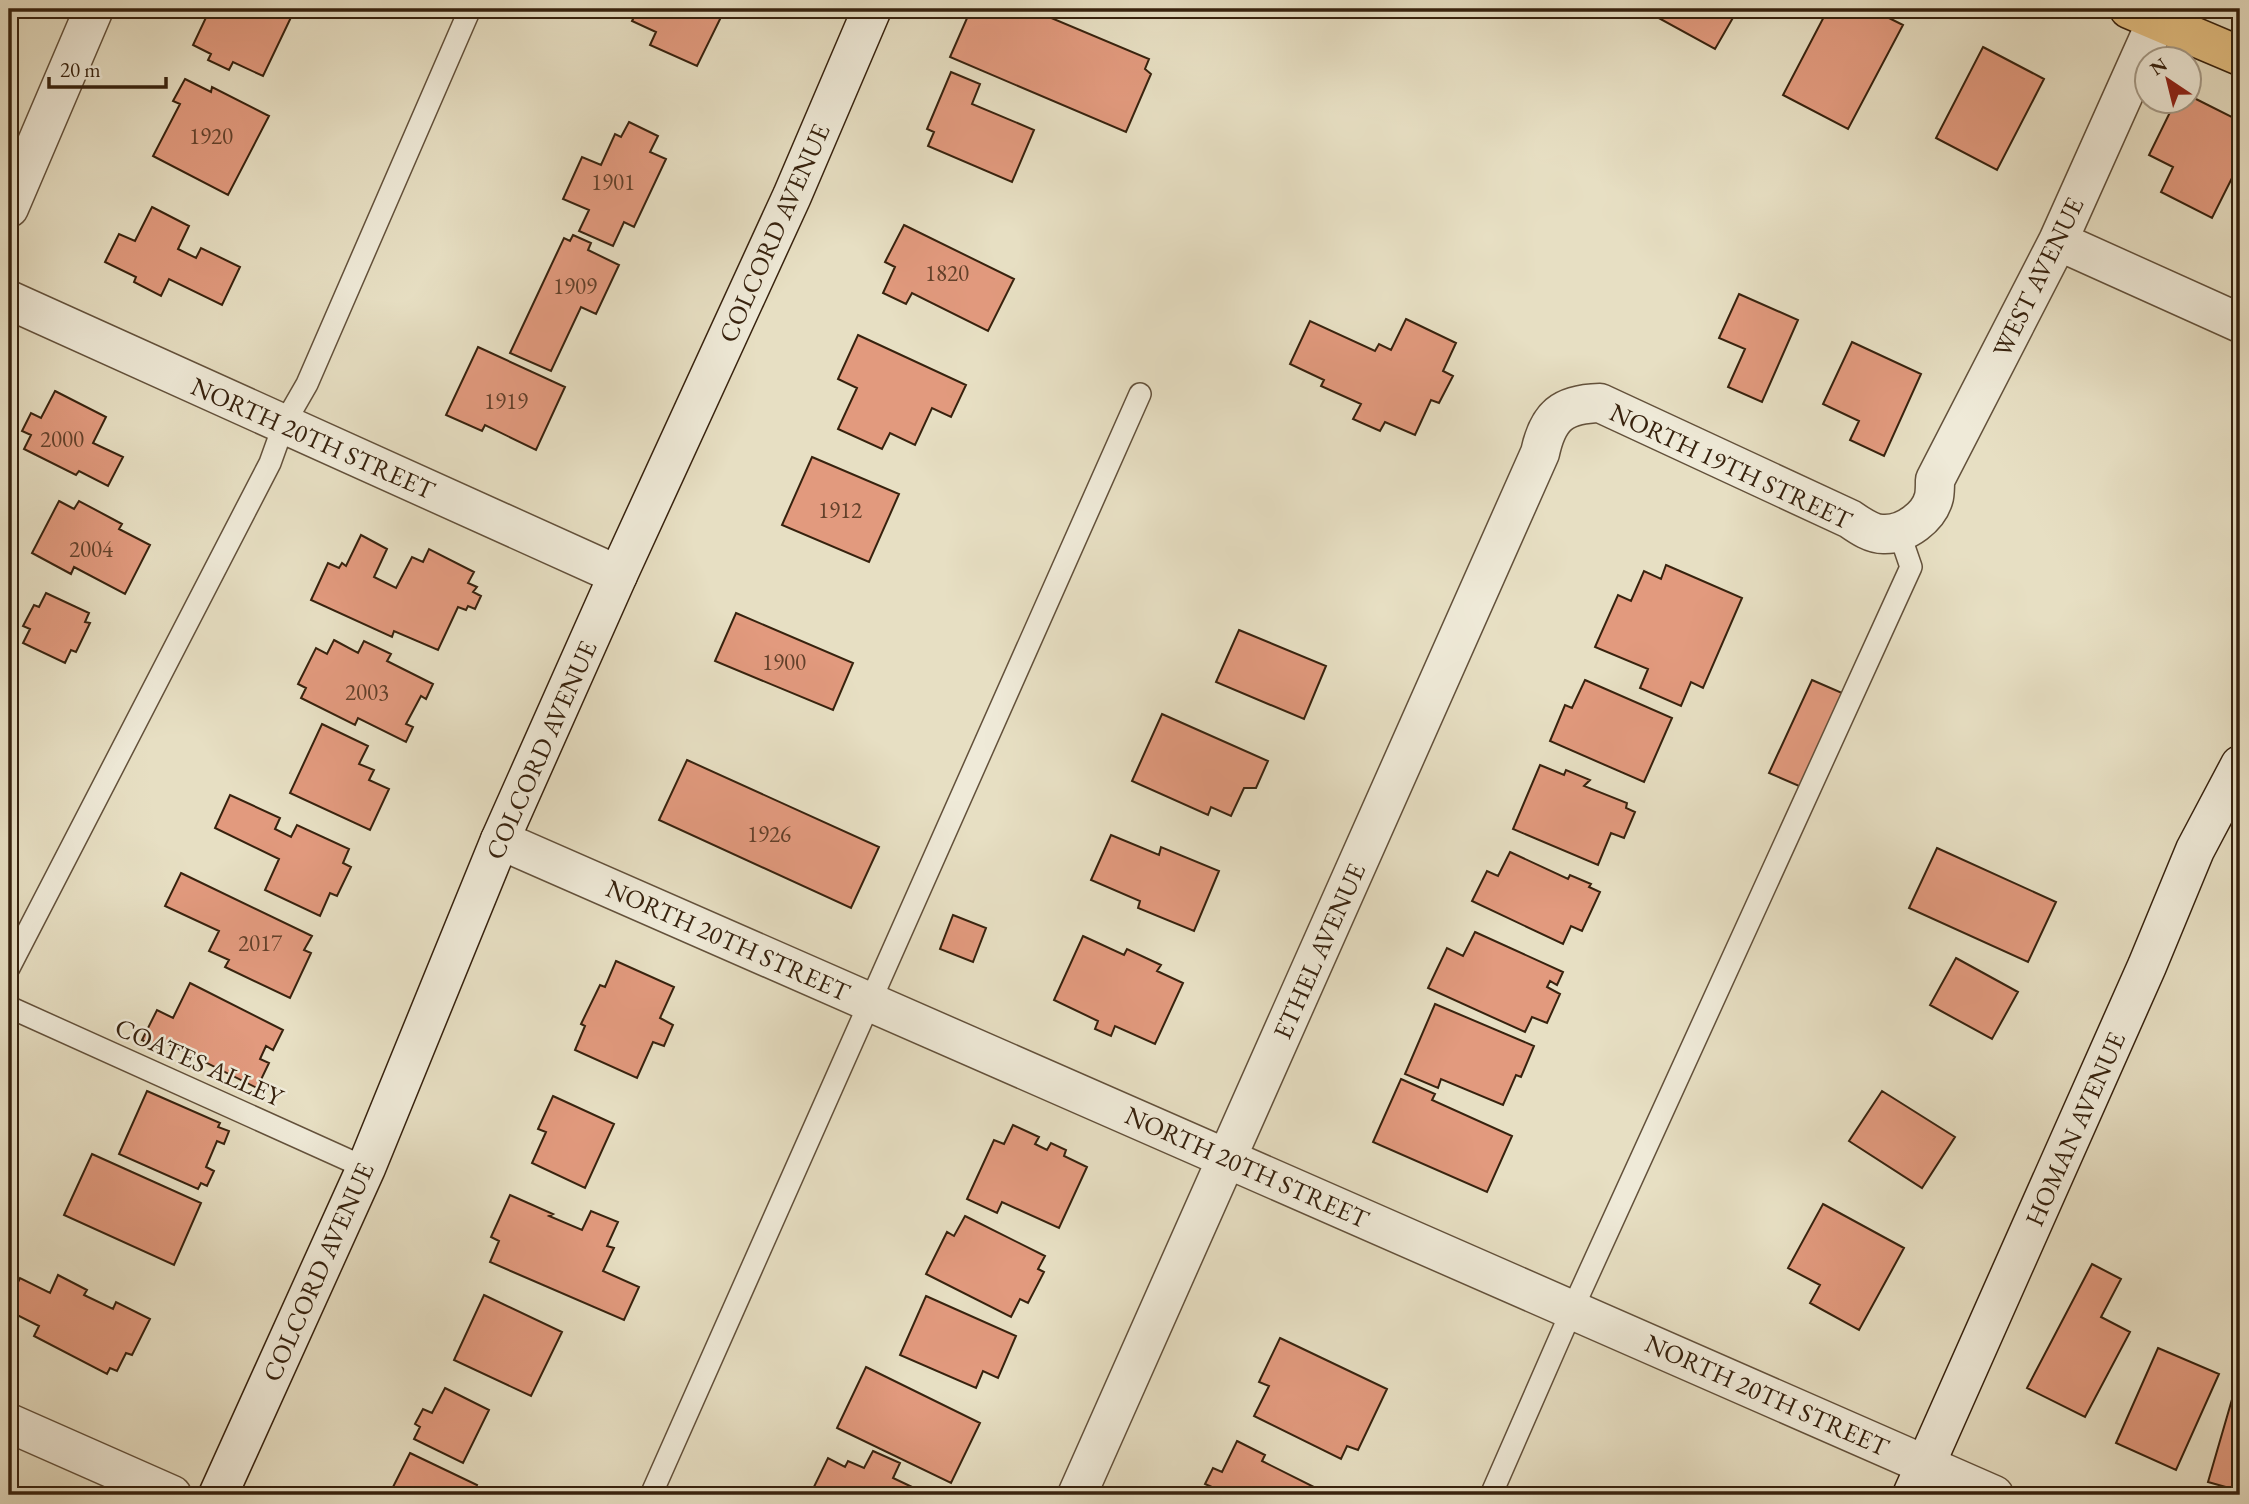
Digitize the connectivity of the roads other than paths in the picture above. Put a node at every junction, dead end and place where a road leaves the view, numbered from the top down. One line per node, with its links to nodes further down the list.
1 (94, 9): 6 (street)
2 (470, 9): 12 (lane)
3 (872, 9): 14 (street, COLCORD AVENUE)
4 (2149, 13): 5 (main road); 7 (street, WEST AVENUE)
5 (2240, 56)
6 (9, 208)
7 (2058, 241): 9 (street); 13 (street, WEST AVENUE)
8 (9, 300): 12 (street, NORTH 20TH STREET)
9 (2240, 323)
10 (1140, 394): 18 (lane)
11 (1563, 410): 13 (street, NORTH 19TH STREET); 20 (street, ETHEL AVENUE)
12 (284, 424): 14 (street, NORTH 20TH STREET); 17 (lane)
13 (1899, 532): 22 (lane)
14 (618, 575): 16 (street, COLCORD AVENUE)
15 (2240, 765): 24 (street, HOMAN AVENUE)
16 (500, 840): 18 (street, NORTH 20TH STREET); 21 (street, COLCORD AVENUE)
17 (9, 968)
18 (870, 1002): 20 (street, NORTH 20TH STREET); 27 (lane)
19 (9, 1007): 21 (lane, COATES ALLEY)
20 (1227, 1158): 22 (street, NORTH 20TH STREET); 28 (street, ETHEL AVENUE)
21 (366, 1168): 26 (street, COLCORD AVENUE)
22 (1572, 1310): 24 (street, NORTH 20TH STREET); 29 (lane)
23 (9, 1423): 25 (street)
24 (1919, 1480): 30 (street, NORTH 20TH STREET)
25 (172, 1495)
26 (218, 1495)
27 (651, 1495)
28 (1077, 1495)
29 (1491, 1495)
30 (1994, 1495)

